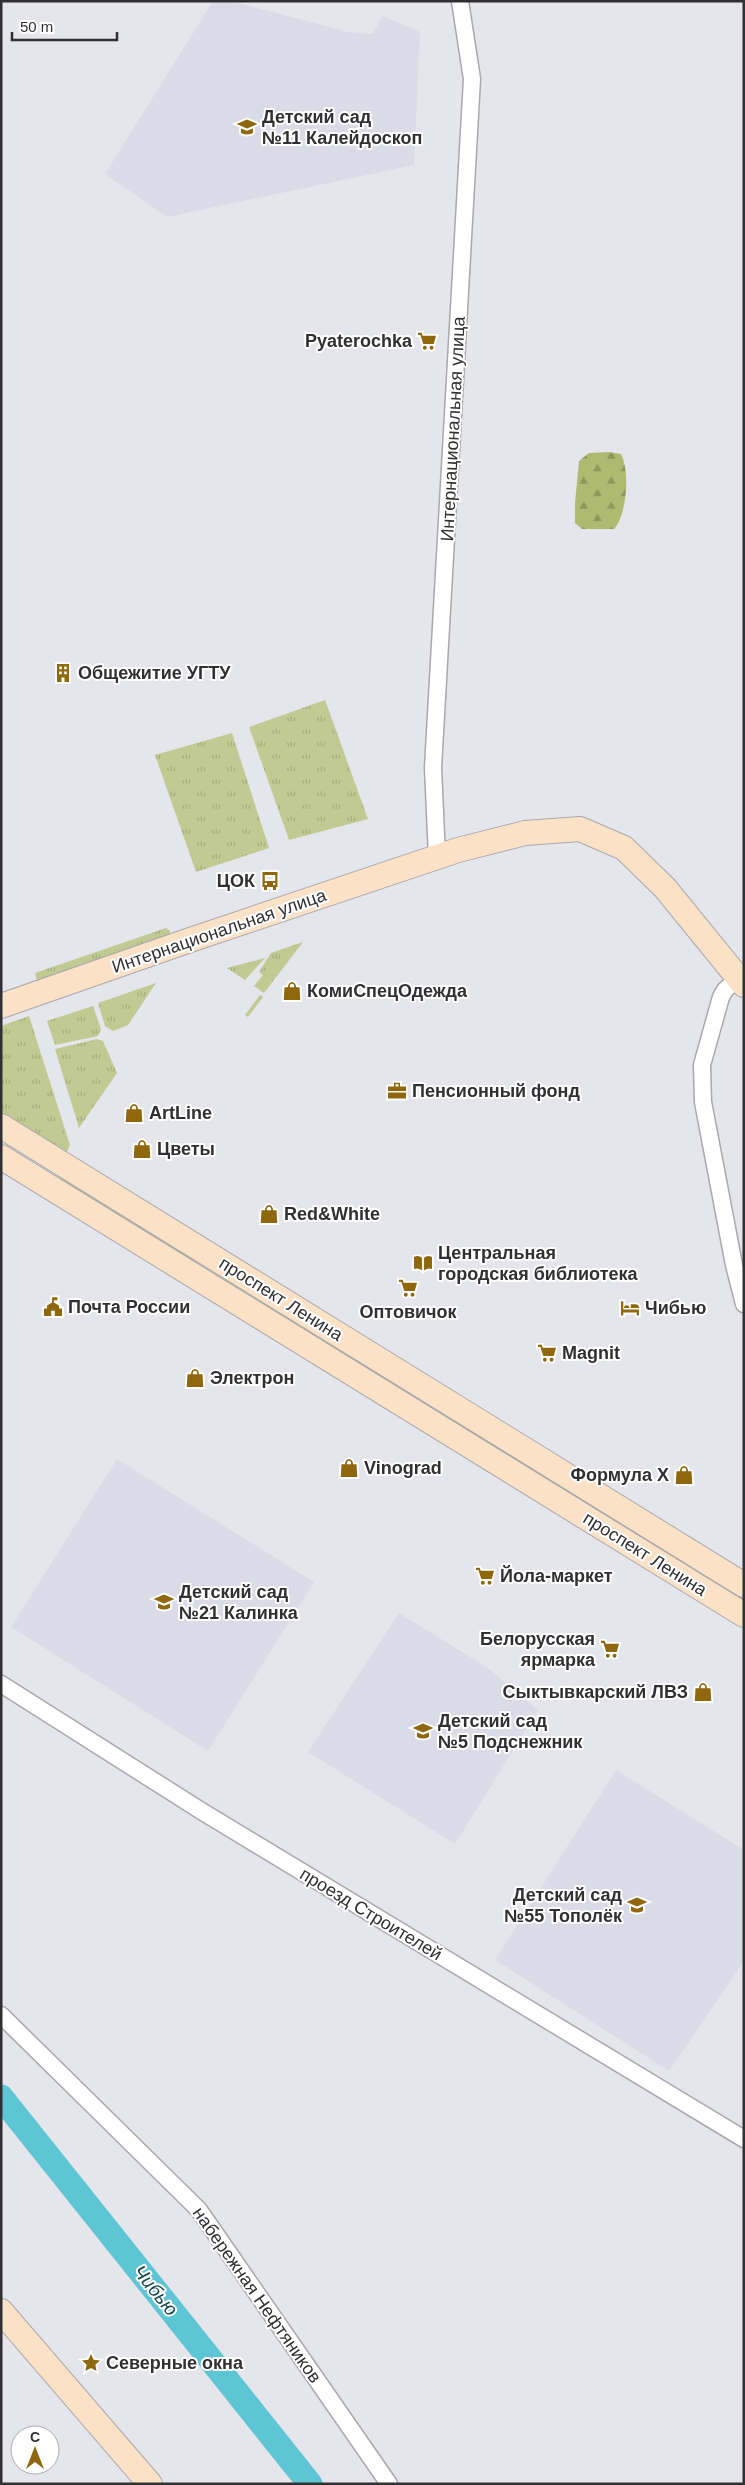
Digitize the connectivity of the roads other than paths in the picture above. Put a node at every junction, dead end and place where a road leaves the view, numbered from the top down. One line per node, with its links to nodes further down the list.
1 (460, 1): 2 (street, Интернациональная улица)
2 (436, 858): 3 (main road, Интернациональная улица); 4 (main road, Интернациональная улица)
3 (741, 981): 7 (street)
4 (1, 1006)
5 (1, 1126): 8 (main road, проспект Ленина)
6 (1, 1157): 9 (main road, проспект Ленина)
7 (744, 1304)
8 (560, 1471): 9 (main road); 10 (main road, проспект Ленина)
9 (546, 1493): 11 (main road, проспект Ленина)
10 (744, 1585)
11 (744, 1615)
12 (1, 1684): 14 (street, проезд Строителей)
13 (1, 2015): 17 (street, набережная Нефтяников)
14 (744, 2139)
15 (1, 2311): 16 (main road)
16 (150, 2484)
17 (389, 2484)

